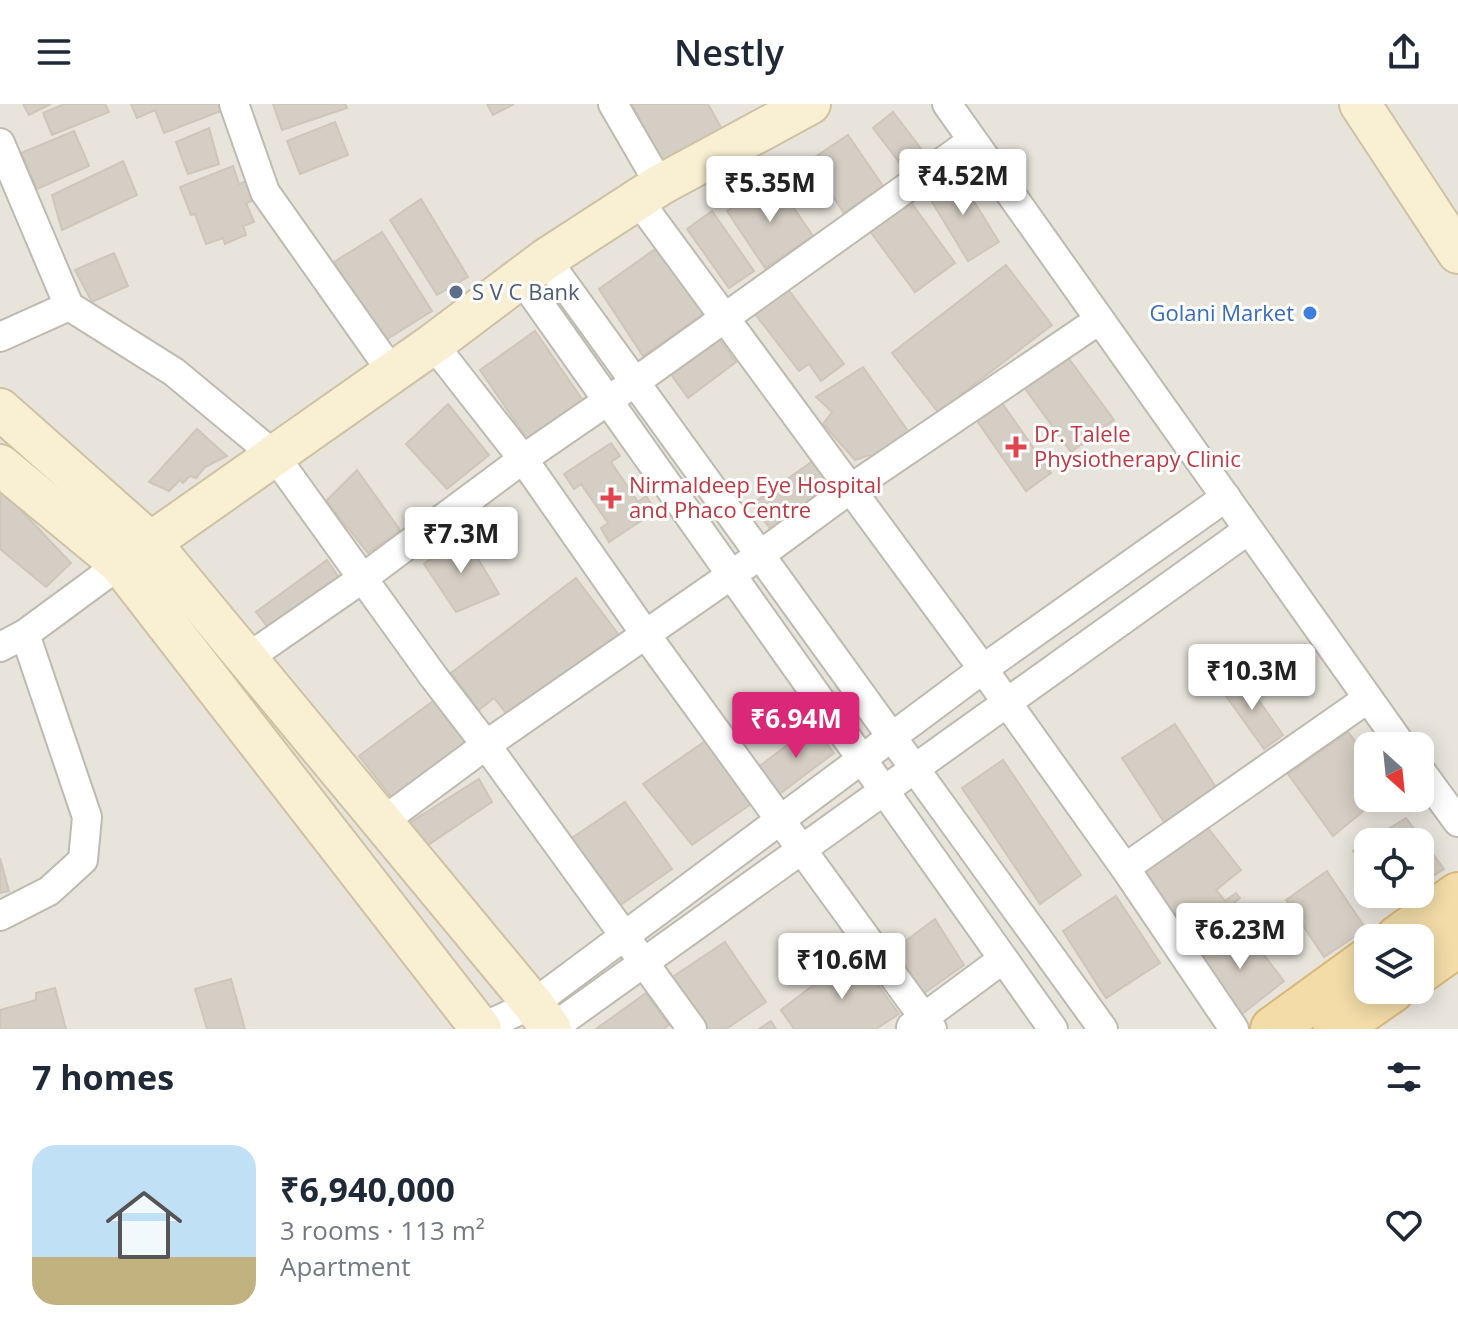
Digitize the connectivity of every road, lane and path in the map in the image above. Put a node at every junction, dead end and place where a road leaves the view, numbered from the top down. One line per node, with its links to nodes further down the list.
1 (234, 104): 16 (street)
2 (613, 104): 8 (street)
3 (810, 104): 8 (main road)
4 (947, 104): 6 (street)
5 (1360, 104): 9 (main road)
6 (972, 141): 12 (street); 13 (street)
7 (0, 143): 11 (street)
8 (649, 192): 10 (main road); 12 (street)
9 (1458, 253)
10 (534, 268): 15 (main road); 17 (street); 18 (street)
11 (69, 306): 14 (street); 20 (street)
12 (726, 318): 17 (street); 23 (street)
13 (1099, 320): 23 (street); 24 (street)
14 (0, 337)
15 (433, 344): 16 (main road); 21 (street)
16 (392, 372): 20 (main road)
17 (635, 382): 18 (street); 27 (street)
18 (609, 401): 21 (street); 28 (street)
19 (0, 409): 26 (main road)
20 (274, 455): 26 (main road); 29 (street)
21 (523, 459): 29 (street); 31 (street)
22 (0, 465): 26 (main road)
23 (850, 489): 27 (street); 34 (street)
24 (1226, 497): 25 (street); 34 (street)
25 (1248, 530): 35 (street); 36 (street)
26 (135, 553): 30 (street); 33 (main road); 61 (main road)
27 (760, 555): 28 (street); 38 (street)
28 (732, 575): 31 (street); 40 (street)
29 (363, 578): 33 (street); 39 (street)
30 (25, 634): 32 (street); 50 (street)
31 (646, 635): 39 (street); 44 (street)
32 (0, 647)
33 (246, 659): 45 (main road)
34 (983, 669): 36 (street); 38 (street)
35 (1367, 699): 37 (street); 48 (street)
36 (1007, 703): 41 (street); 48 (street)
37 (1392, 732)
38 (893, 736): 40 (street); 41 (street)
39 (486, 745): 45 (street); 52 (street)
40 (861, 760): 43 (street); 44 (street)
41 (916, 768): 43 (street); 64 (street)
42 (1434, 789): 46 (street)
43 (884, 791): 47 (street); 54 (street)
44 (780, 820): 47 (street); 52 (street)
45 (382, 822): 59 (main road)
46 (1458, 822)
47 (802, 849): 56 (street); 60 (street)
48 (1125, 868): 65 (street)
49 (1458, 895): 51 (main road)
50 (0, 916)
51 (1418, 924)
52 (625, 936): 56 (street); 59 (street)
53 (1458, 944): 55 (main road)
54 (1003, 959): 60 (street); 63 (street)
55 (1434, 961)
56 (644, 962): 59 (street); 62 (street)
57 (1354, 970): 66 (main road)
58 (1372, 1004): 67 (main road)
59 (546, 1023): 61 (street)
60 (922, 1025)
61 (480, 1029)
62 (692, 1029)
63 (1053, 1029)
64 (1103, 1029)
65 (1234, 1029)
66 (1273, 1029)
67 (1336, 1029)

